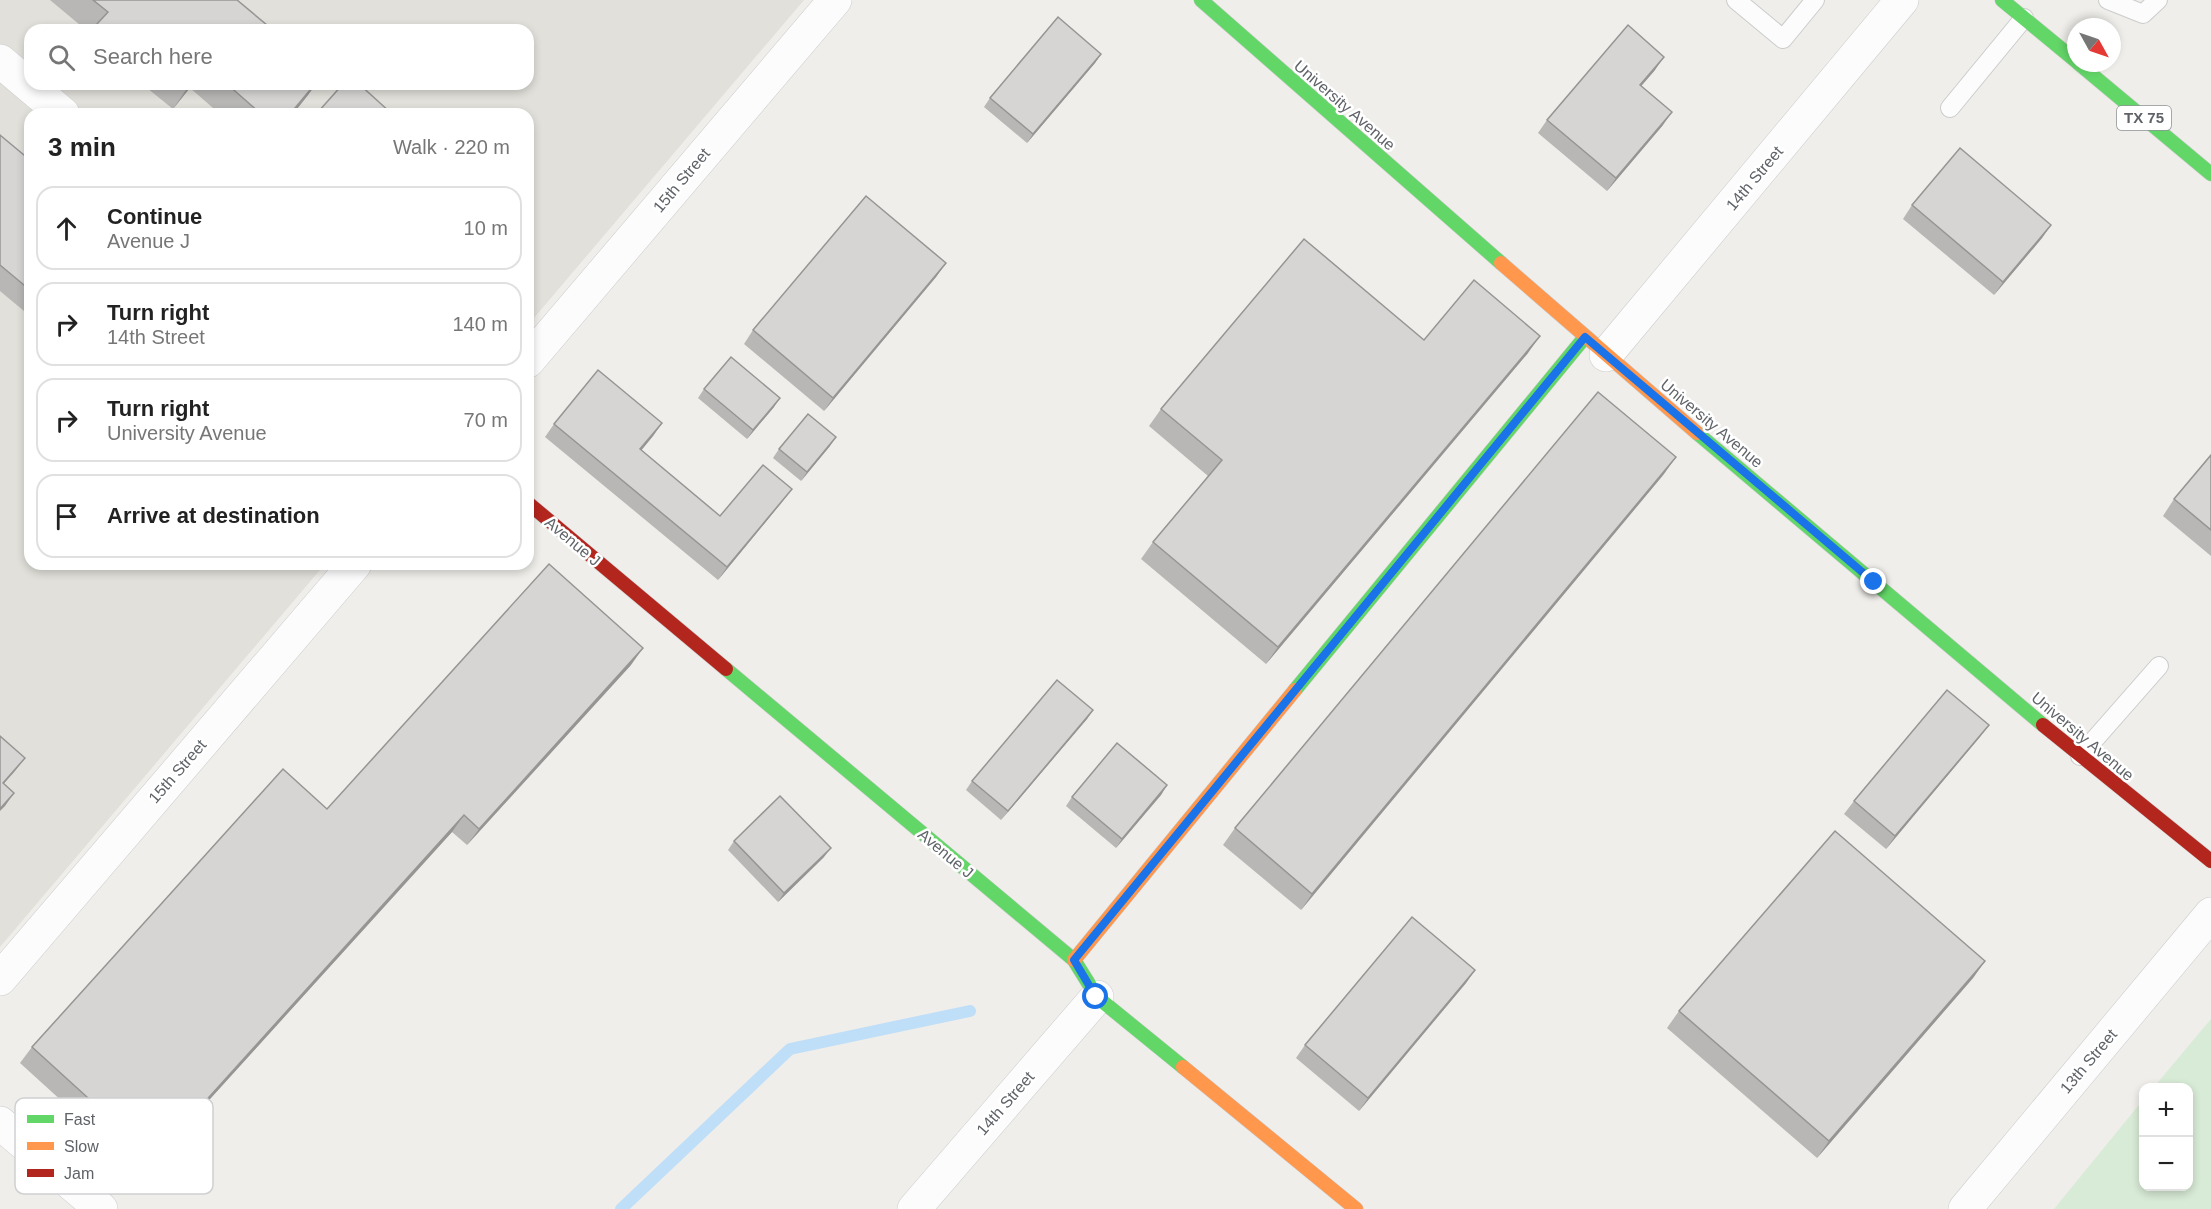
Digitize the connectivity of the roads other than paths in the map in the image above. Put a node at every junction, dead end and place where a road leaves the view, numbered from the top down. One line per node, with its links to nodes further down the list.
1 (835, 0): 19 (street, 15th Street)
2 (1201, 0): 18 (street, University Avenue)
3 (1736, 0): 4 (lane)
4 (1815, 0)
5 (1902, 0): 18 (street, 14th Street)
6 (2002, 0): 9 (street, TX 75)
7 (2108, 0): 8 (lane)
8 (2158, 0)
9 (2024, 18): 10 (street, TX 75); 16 (lane)
10 (2067, 54)
11 (0, 61): 13 (street)
12 (2089, 72): 17 (street, TX 75)
13 (24, 81)
14 (34, 90): 15 (street)
15 (56, 108)
16 (1950, 108)
17 (2211, 174)
18 (1596, 346): 23 (street, University Avenue); 26 (street, 14th Street)
19 (534, 354)
20 (534, 508): 26 (street, Avenue J)
21 (350, 570): 27 (street, 15th Street)
22 (2159, 666): 23 (lane)
23 (2080, 756): 24 (street, University Avenue)
24 (2211, 861)
25 (2211, 914): 35 (street, 13th Street)
26 (1074, 960): 28 (street, Avenue J)
27 (0, 979)
28 (1096, 997): 33 (street, 14th Street); 34 (street, Avenue J)
29 (0, 1123): 30 (street)
30 (15, 1136)
31 (83, 1194): 32 (street)
32 (101, 1209)
33 (914, 1209)
34 (1356, 1209)
35 (1965, 1209)

